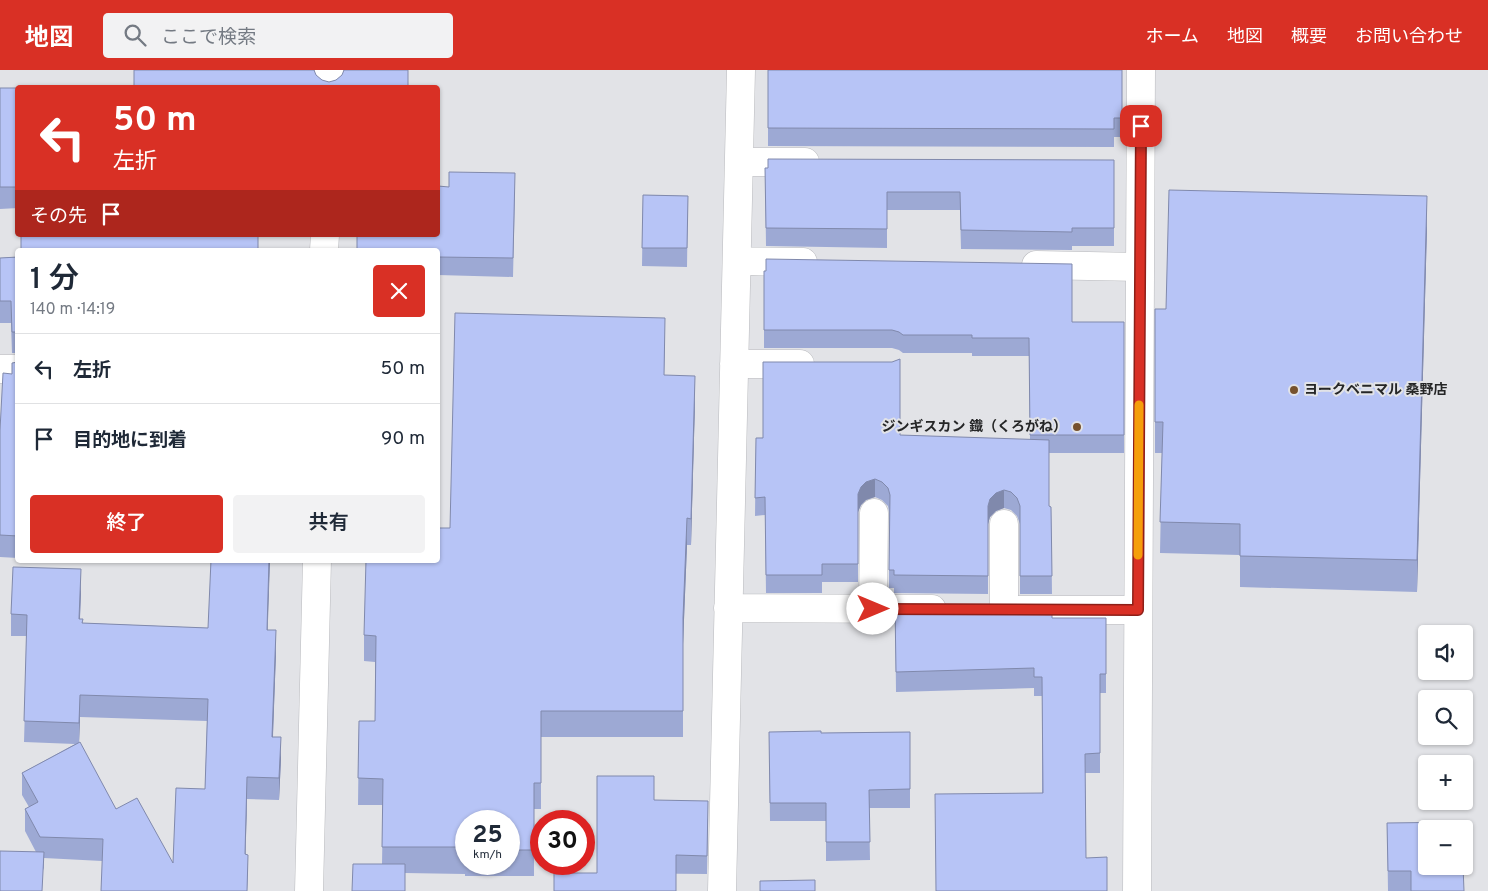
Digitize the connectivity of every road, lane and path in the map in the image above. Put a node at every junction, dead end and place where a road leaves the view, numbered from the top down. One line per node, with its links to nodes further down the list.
1 (329, 70): 4 (street)
2 (741, 70): 5 (street)
3 (1141, 70): 10 (street)
4 (329, 85)
5 (739, 162): 6 (street); 7 (street)
6 (827, 162)
7 (737, 261): 8 (street); 11 (street)
8 (825, 262)
9 (1012, 265): 10 (street)
10 (1140, 267): 21 (street)
11 (734, 364): 12 (street); 18 (street)
12 (823, 364)
13 (0, 369): 14 (street)
14 (15, 369)
15 (874, 513): 19 (street)
16 (1004, 524): 20 (street)
17 (317, 563): 22 (street)
18 (728, 608): 19 (street); 23 (street)
19 (873, 609): 20 (street)
20 (1004, 610): 21 (street)
21 (1138, 610): 24 (street)
22 (309, 891)
23 (722, 891)
24 (1136, 891)

